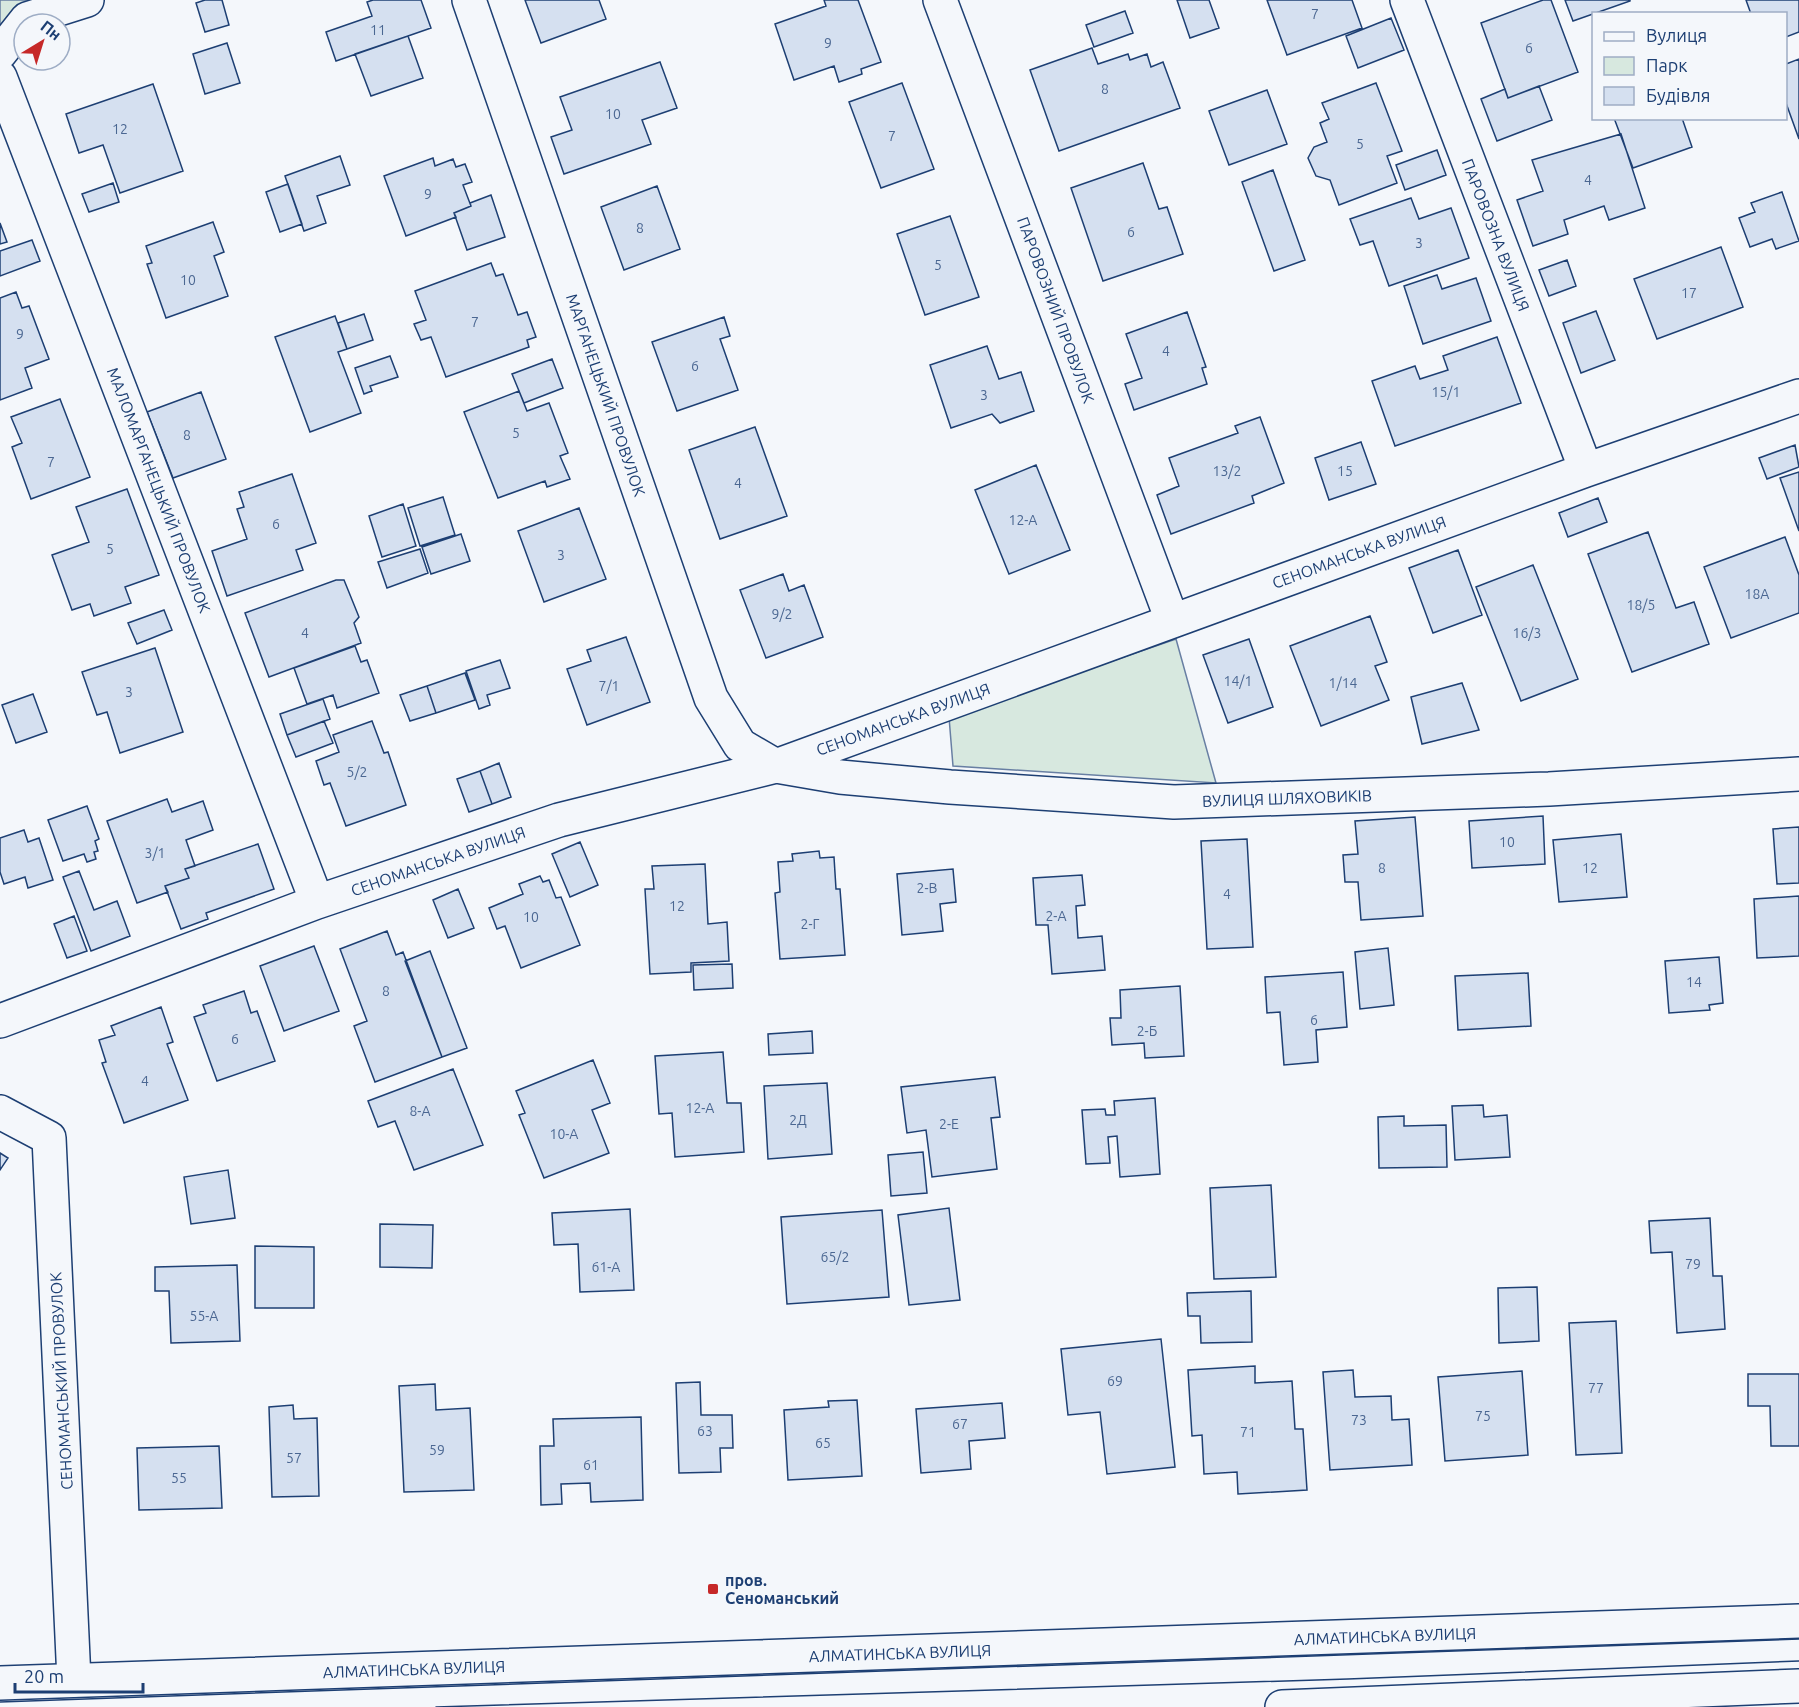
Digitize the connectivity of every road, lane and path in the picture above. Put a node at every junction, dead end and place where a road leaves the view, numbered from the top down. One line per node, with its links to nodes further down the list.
1 (87, 0): 5 (street)
2 (469, 0): 10 (street, МАРГАНЕЦЬКИЙ ПРОВУЛОК)
3 (940, 0): 9 (street, ПАРОВОЗНИЙ ПРОВУЛОК)
4 (1407, 0): 8 (street, ПАРОВОЗНА ВУЛИЦЯ)
5 (0, 53)
6 (0, 77): 12 (street, МАЛОМАРГАНЕЦЬКИЙ ПРОВУЛОК)
7 (1799, 396): 8 (street, СЕНОМАНСЬКА ВУЛИЦЯ)
8 (1586, 470): 9 (street, СЕНОМАНСЬКА ВУЛИЦЯ)
9 (1172, 620): 10 (street, СЕНОМАНСЬКА ВУЛИЦЯ)
10 (776, 766): 11 (street, ВУЛИЦЯ ШЛЯХОВИКІВ); 12 (street, СЕНОМАНСЬКА ВУЛИЦЯ)
11 (1799, 774)
12 (317, 902): 13 (street, СЕНОМАНСЬКА ВУЛИЦЯ)
13 (0, 1021)
14 (0, 1112): 16 (street, СЕНОМАНСЬКИЙ ПРОВУЛОК)
15 (1799, 1622): 16 (street, АЛМАТИНСЬКА ВУЛИЦЯ)
16 (74, 1680): 17 (street, АЛМАТИНСЬКА ВУЛИЦЯ)
17 (0, 1683)
18 (1799, 1686): 19 (street)
19 (1282, 1707)

